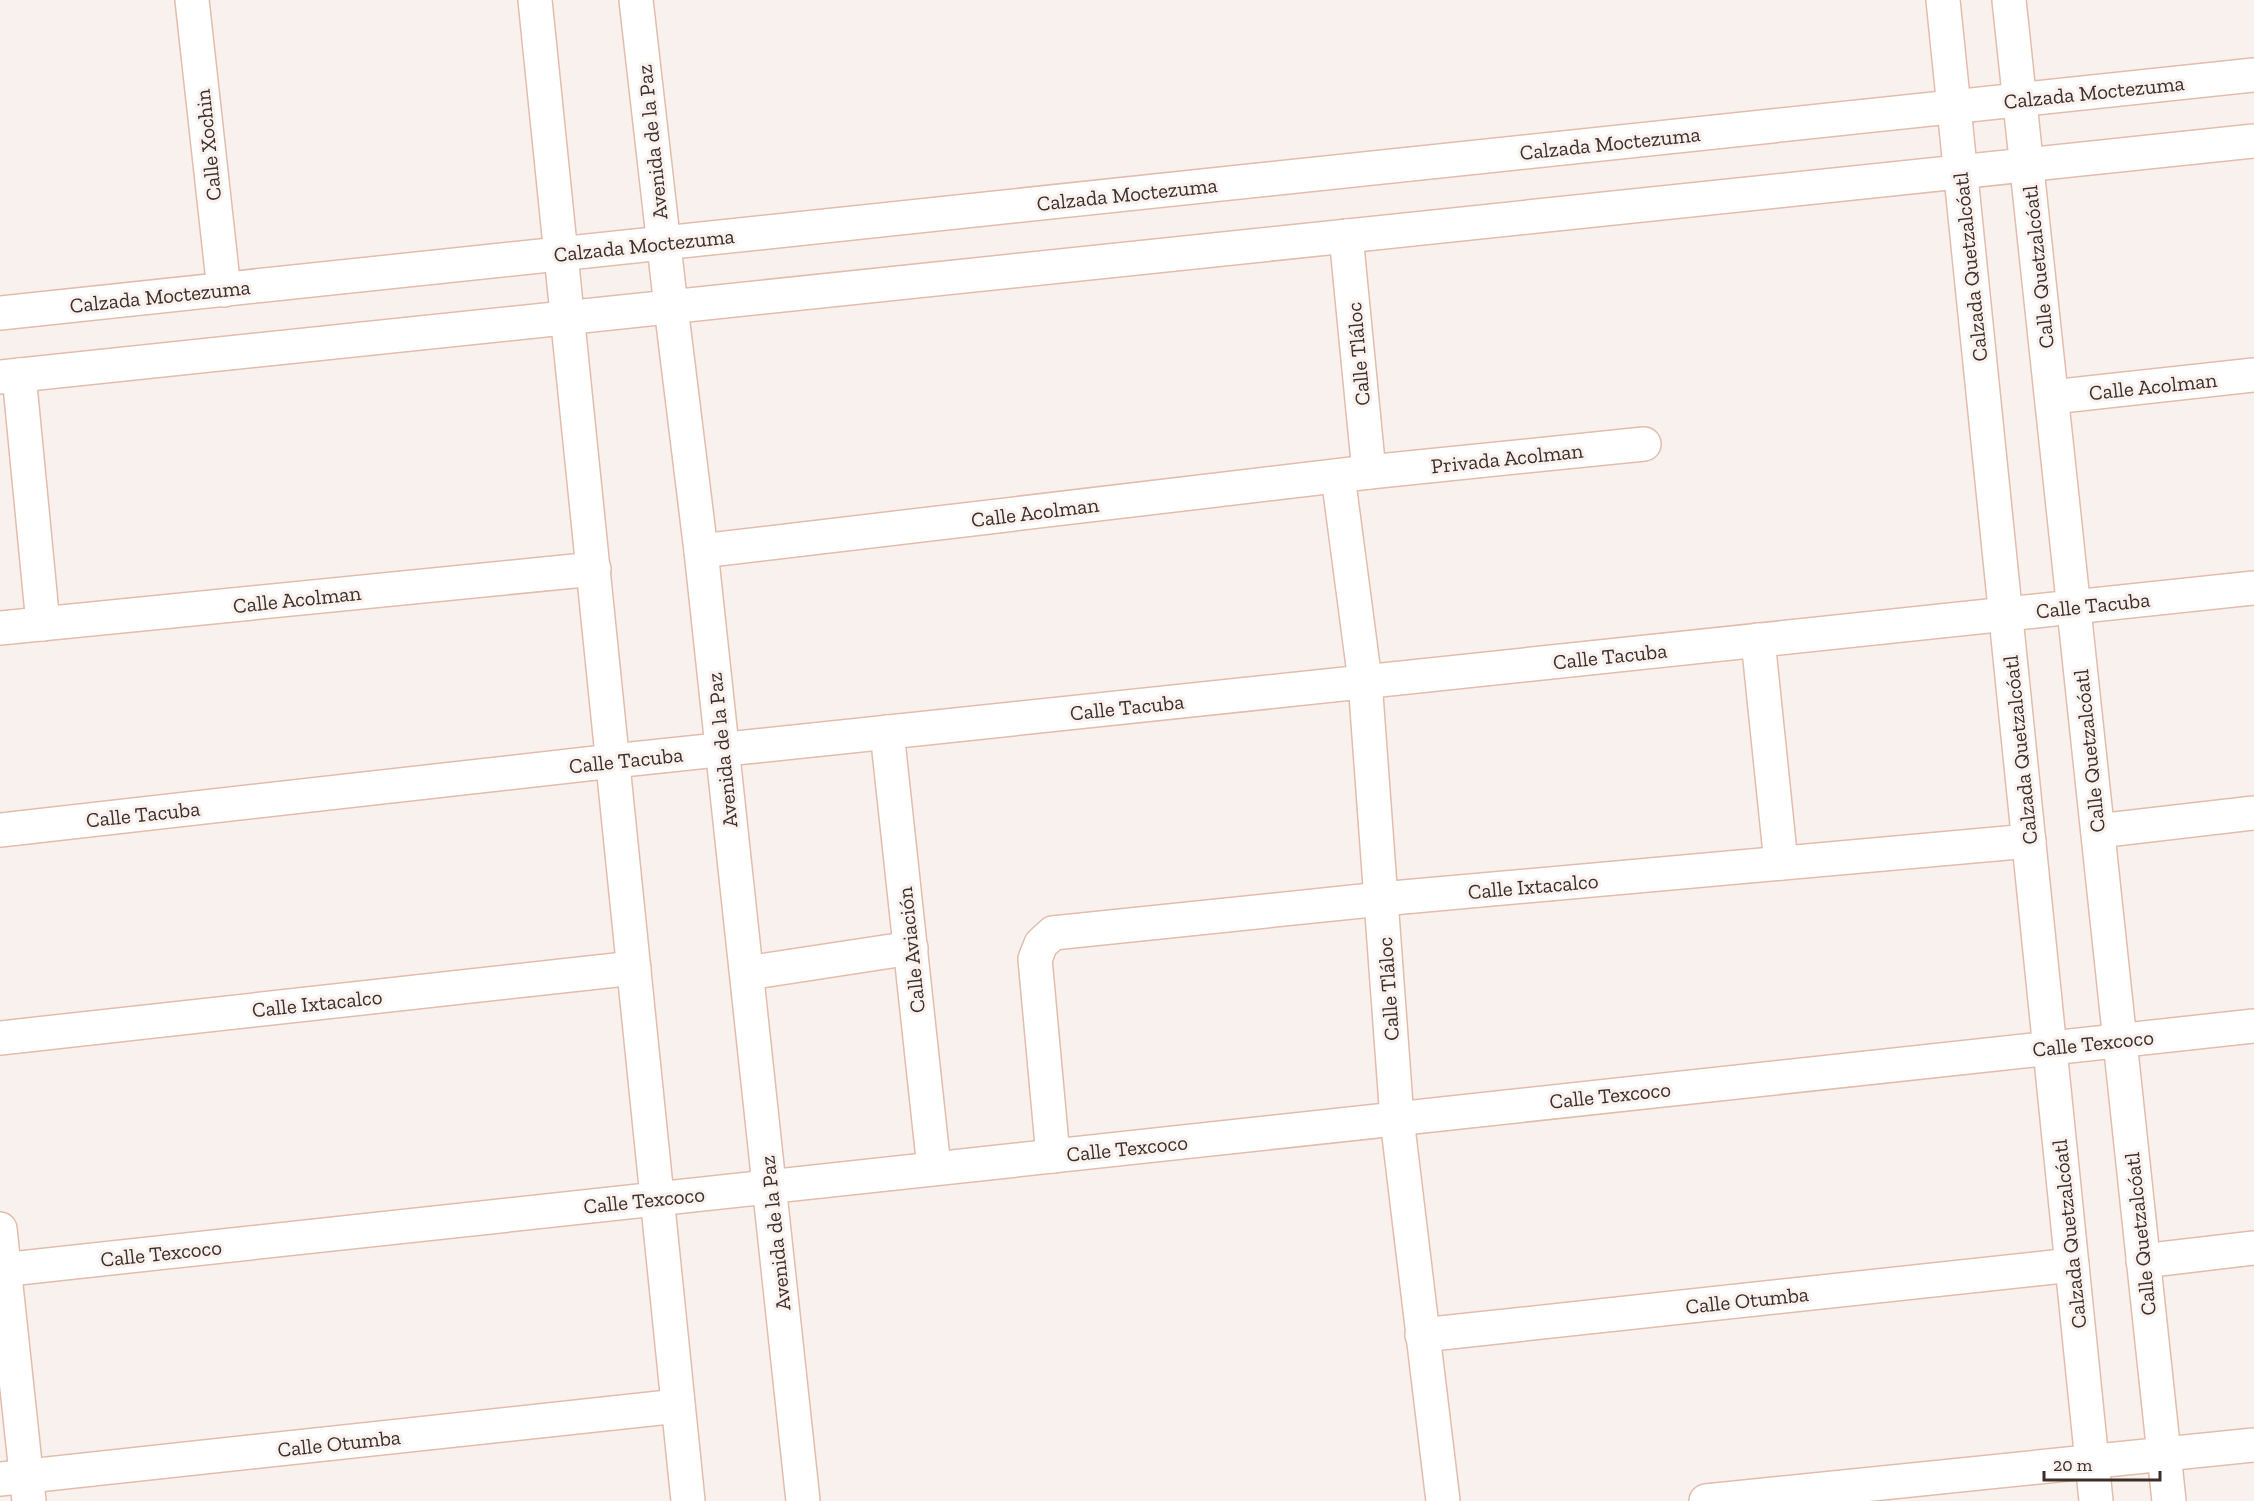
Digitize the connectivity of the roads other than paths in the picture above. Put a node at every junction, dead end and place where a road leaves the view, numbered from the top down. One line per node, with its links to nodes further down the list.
1 (192, 0): 15 (street, Calle Xochin)
2 (535, 0): 14 (street)
3 (636, 0): 13 (street, Avenida de la Paz)
4 (1943, 0): 8 (street, Calzada Quetzalcóatl)
5 (2009, 0): 7 (street, Calle Quetzalcóatl)
6 (2254, 75): 7 (street, Calzada Moctezuma)
7 (2020, 100): 8 (street, Calzada Moctezuma); 10 (street, Calle Quetzalcóatl)
8 (1954, 107): 11 (street, Calzada Quetzalcóatl); 13 (street, Calzada Moctezuma)
9 (2254, 141): 10 (street)
10 (2027, 165): 11 (street); 21 (street, Calle Quetzalcóatl)
11 (1960, 171): 12 (street); 28 (street, Calzada Quetzalcóatl)
12 (1346, 236): 16 (street); 23 (street, Calle Tláloc)
13 (663, 243): 14 (street, Calzada Moctezuma); 16 (street, Avenida de la Paz)
14 (562, 254): 15 (street, Calzada Moctezuma); 18 (street)
15 (224, 290): 17 (street, Calzada Moctezuma)
16 (670, 307): 18 (street); 24 (street, Avenida de la Paz)
17 (0, 313)
18 (568, 317): 20 (street); 25 (street)
19 (2254, 375): 21 (street, Calle Acolman)
20 (10, 376): 29 (street)
21 (2052, 397): 27 (street, Calle Quetzalcóatl)
22 (1644, 444): 23 (street, Privada Acolman)
23 (1354, 474): 24 (street, Calle Acolman); 32 (street, Calle Tláloc)
24 (701, 551): 34 (street, Avenida de la Paz)
25 (594, 568): 29 (street, Calle Acolman); 35 (street)
26 (2254, 588): 27 (street, Calle Tacuba)
27 (2074, 607): 28 (street, Calle Tacuba); 38 (street, Calle Quetzalcóatl)
28 (2006, 614): 31 (street, Calle Tacuba); 39 (street, Calzada Quetzalcóatl)
29 (44, 624): 30 (street, Calle Acolman)
30 (0, 628)
31 (1758, 640): 32 (street, Calle Tacuba); 40 (street)
32 (1365, 681): 33 (street, Calle Tacuba); 41 (street, Calle Tláloc)
33 (887, 732): 34 (street, Calle Tacuba); 42 (street, Calle Aviación)
34 (722, 750): 35 (street, Calle Tacuba); 44 (street, Avenida de la Paz)
35 (613, 761): 37 (street, Calle Tacuba); 43 (street)
36 (2254, 813): 38 (street)
37 (0, 830)
38 (2098, 831): 47 (street, Calle Quetzalcóatl)
39 (2029, 841): 40 (street, Calle Ixtacalco); 48 (street, Calzada Quetzalcóatl)
40 (1781, 863): 41 (street, Calle Ixtacalco)
41 (1382, 899): 49 (street, Calle Tláloc); 50 (street, Calle Ixtacalco)
42 (911, 948): 44 (street); 51 (street, Calle Aviación)
43 (634, 968): 46 (street, Calle Ixtacalco); 53 (street)
44 (747, 973): 52 (street, Avenida de la Paz)
45 (2254, 1026): 47 (street, Calle Texcoco)
46 (0, 1038)
47 (2120, 1040): 48 (street, Calle Texcoco); 56 (street, Calle Quetzalcóatl)
48 (2050, 1048): 49 (street, Calle Texcoco); 57 (street, Calzada Quetzalcóatl)
49 (1397, 1119): 50 (street, Calle Texcoco); 59 (street, Calle Tláloc)
50 (1053, 1156): 51 (street, Calle Texcoco)
51 (934, 1168): 52 (street, Calle Texcoco)
52 (770, 1186): 53 (street, Calle Texcoco); 66 (street, Avenida de la Paz)
53 (658, 1199): 58 (street, Calle Texcoco); 60 (street)
54 (0, 1229): 58 (street)
55 (2254, 1248): 56 (street)
56 (2143, 1261): 62 (street, Calle Quetzalcóatl)
57 (2072, 1265): 59 (street, Calle Otumba); 63 (street, Calzada Quetzalcóatl)
58 (2, 1270): 64 (street)
59 (1422, 1335): 67 (street, Calle Tláloc)
60 (678, 1406): 64 (street, Calle Otumba); 65 (street)
61 (2254, 1445): 62 (street)
62 (2164, 1454): 63 (street); 70 (street, Calle Quetzalcóatl)
63 (2092, 1461): 68 (street); 69 (street, Calzada Quetzalcóatl)
64 (19, 1486)
65 (688, 1501)
66 (803, 1501)
67 (1443, 1501)
68 (1706, 1501)
69 (2096, 1501)
70 (2169, 1501)

